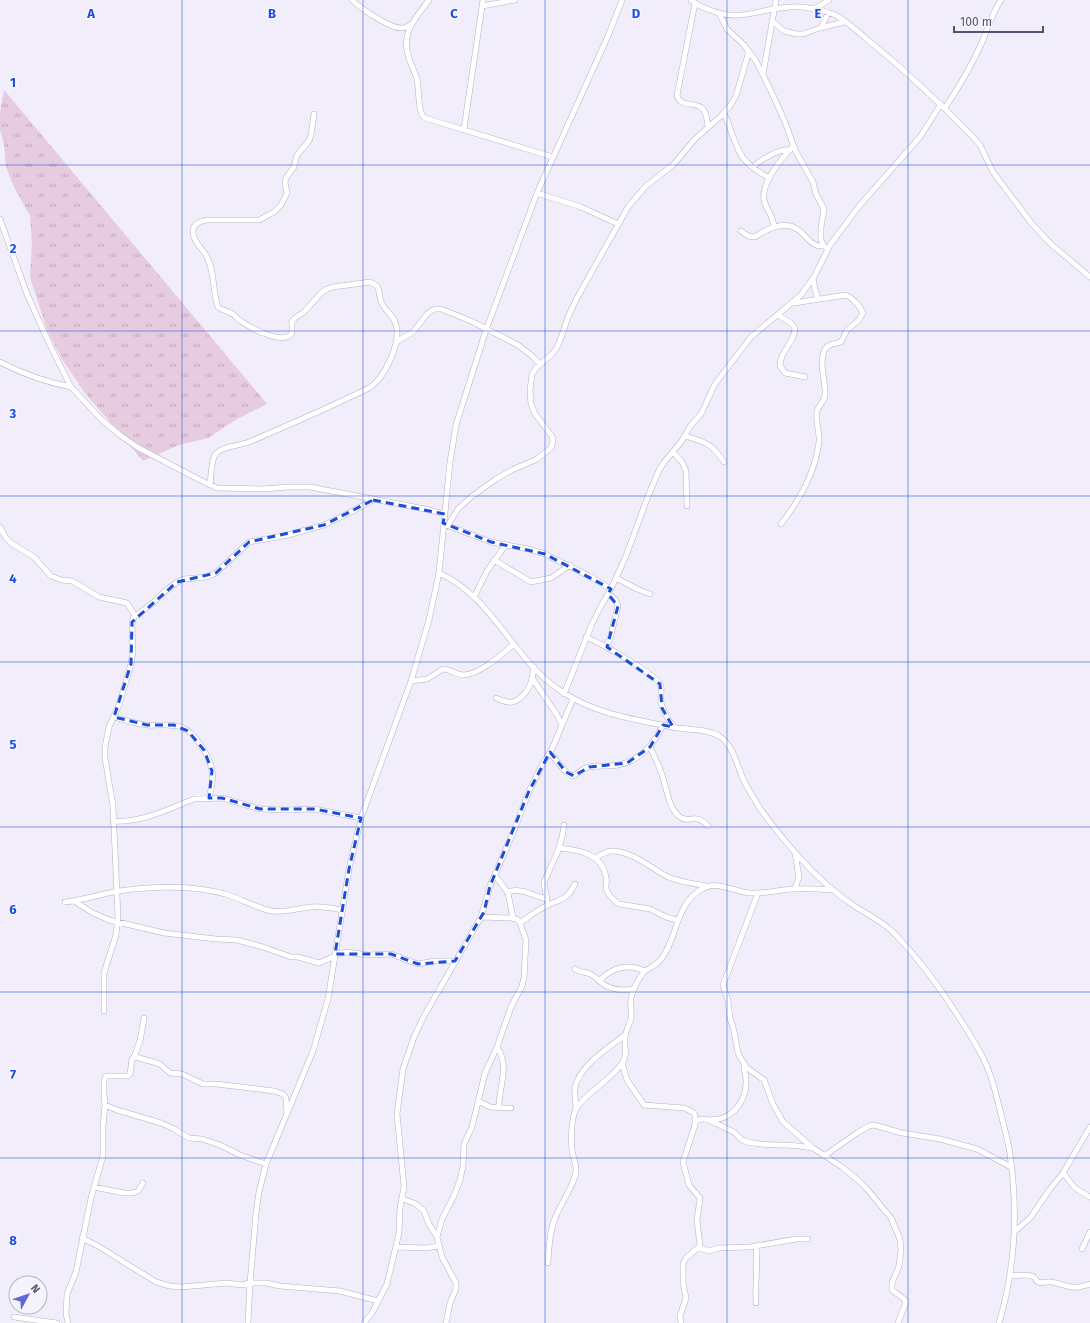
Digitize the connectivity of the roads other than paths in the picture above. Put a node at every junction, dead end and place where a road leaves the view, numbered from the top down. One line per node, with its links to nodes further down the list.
1 (352, 0): 17 (street)
2 (429, 0): 17 (street)
3 (483, 0): 10 (street)
4 (515, 0): 10 (street)
5 (622, 0): 27 (street)
6 (776, 0): 11 (street)
7 (829, 0): 12 (street)
8 (1001, 0): 21 (street)
9 (693, 2): 14 (street); 24 (street)
10 (482, 6): 25 (street)
11 (775, 9): 12 (street); 14 (street); 15 (street)
12 (814, 9): 13 (street)
13 (828, 13): 16 (street); 18 (street)
14 (719, 14): 19 (street)
15 (772, 22): 18 (street); 20 (street)
16 (844, 22): 18 (street); 21 (street)
17 (411, 24): 25 (street)
18 (821, 28)
19 (749, 51): 20 (street); 22 (street)
20 (763, 75): 26 (street)
21 (943, 106): 35 (street); 36 (street)
22 (724, 113): 24 (street); 28 (street)
23 (314, 114): 44 (street)
24 (708, 126): 32 (street)
25 (464, 129): 27 (street)
26 (792, 148): 28 (street); 29 (street); 35 (street)
27 (553, 157): 30 (street)
28 (752, 167): 29 (street)
29 (770, 178): 33 (street)
30 (537, 193): 32 (street); 43 (street)
31 (0, 219): 50 (street)
32 (618, 224): 48 (street)
33 (774, 226): 34 (street); 35 (street)
34 (741, 231)
35 (826, 248): 39 (street)
36 (1080, 268): 37 (street); 38 (street)
37 (1090, 271)
38 (1090, 277)
39 (813, 279): 40 (street); 41 (street)
40 (818, 299): 41 (street); 58 (street)
41 (793, 303): 42 (street)
42 (778, 315): 49 (street); 51 (street)
43 (486, 330): 45 (street); 48 (street); 57 (street)
44 (397, 334): 45 (street); 46 (street)
45 (405, 337): 46 (street)
46 (396, 342): 54 (street)
47 (0, 362): 50 (street)
48 (540, 364): 59 (street)
49 (805, 377)
50 (70, 386): 54 (street)
51 (685, 436): 52 (street); 53 (street)
52 (673, 452): 56 (street); 65 (street)
53 (724, 462)
54 (210, 485): 55 (street)
55 (373, 500): 57 (street); 70 (street)
56 (687, 506)
57 (444, 514): 59 (street)
58 (780, 524)
59 (446, 525): 61 (street); 64 (street)
60 (0, 527): 70 (street)
61 (505, 546): 62 (street); 63 (street)
62 (494, 560): 63 (street); 69 (street)
63 (570, 565): 66 (street)
64 (439, 573): 69 (street); 76 (street)
65 (616, 578): 66 (street); 68 (street)
66 (611, 589): 67 (street)
67 (608, 594): 71 (street); 73 (street)
68 (650, 594)
69 (474, 597): 72 (street)
70 (135, 616): 80 (street)
71 (586, 637): 73 (street); 77 (street)
72 (514, 644): 74 (street); 76 (street)
73 (606, 647): 83 (street)
74 (534, 667): 75 (street); 77 (street)
75 (532, 678): 78 (street); 81 (street)
76 (411, 680): 87 (street)
77 (564, 694): 79 (street)
78 (496, 698)
79 (573, 699): 81 (street); 82 (street)
80 (114, 717): 86 (street); 88 (street)
81 (562, 724): 85 (street)
82 (663, 725): 83 (street); 84 (street)
83 (673, 727): 92 (street)
84 (650, 746): 85 (street); 90 (street)
85 (550, 753): 94 (street)
86 (209, 798): 87 (street); 88 (street)
87 (361, 818): 105 (street)
88 (113, 821): 99 (street)
89 (564, 825): 91 (street)
90 (708, 826)
91 (559, 848): 93 (street); 104 (street)
92 (795, 852): 97 (street); 98 (street)
93 (596, 858): 96 (street); 108 (street)
94 (495, 875): 100 (street); 106 (street)
95 (575, 884): 104 (street)
96 (708, 886): 101 (street); 108 (street)
97 (795, 888): 98 (street); 101 (street)
98 (832, 890): 138 (street)
99 (117, 891): 102 (street); 105 (street); 109 (street)
100 (507, 892): 104 (street); 107 (street)
101 (758, 893): 123 (street)
102 (74, 901): 103 (street); 109 (street)
103 (65, 902)
104 (547, 902): 110 (street)
105 (343, 910): 111 (street)
106 (481, 917): 107 (street); 112 (street)
107 (513, 918): 110 (street)
108 (677, 920): 114 (street)
109 (118, 923): 111 (street); 117 (street)
110 (520, 923): 120 (street)
111 (335, 955): 112 (street); 129 (street)
112 (455, 960): 143 (street)
113 (575, 969): 115 (street)
114 (645, 971): 115 (street); 116 (street)
115 (599, 981): 116 (street)
116 (634, 989): 119 (street)
117 (104, 1011)
118 (144, 1018): 121 (street)
119 (625, 1035): 122 (street); 128 (street)
120 (497, 1047): 124 (street); 126 (street)
121 (134, 1057): 125 (street); 129 (street)
122 (622, 1063): 128 (street); 131 (street)
123 (744, 1064): 130 (street); 135 (street)
124 (478, 1101): 126 (street); 146 (street)
125 (106, 1105): 137 (street); 141 (street)
126 (499, 1107): 127 (street)
127 (511, 1108)
128 (576, 1109): 154 (street)
129 (287, 1114): 137 (street)
130 (709, 1120): 131 (street); 135 (street)
131 (696, 1121): 152 (street)
132 (1090, 1127): 134 (street)
133 (1090, 1135): 134 (street)
134 (1082, 1140): 139 (street)
135 (813, 1148): 136 (street)
136 (824, 1156): 138 (street); 167 (street)
137 (266, 1164): 156 (street)
138 (1011, 1167): 144 (street)
139 (1063, 1173): 142 (street); 144 (street)
140 (143, 1183): 141 (street)
141 (94, 1187): 147 (street)
142 (1090, 1197)
143 (403, 1198): 146 (street); 151 (street)
144 (1014, 1232): 155 (street)
145 (1090, 1232): 153 (street)
146 (437, 1237): 149 (street)
147 (82, 1238): 156 (street); 162 (street)
148 (808, 1239): 150 (street)
149 (439, 1246): 151 (street); 165 (street)
150 (756, 1246): 152 (street); 159 (street)
151 (396, 1247): 158 (street)
152 (699, 1248): 166 (street)
153 (1082, 1249)
154 (548, 1263)
155 (1010, 1276): 157 (street); 168 (street)
156 (250, 1283): 158 (street); 163 (street)
157 (1090, 1284)
158 (378, 1301): 164 (street)
159 (756, 1303)
160 (14, 1317): 161 (street)
161 (57, 1323)
162 (68, 1323)
163 (248, 1323)
164 (364, 1323)
165 (446, 1323)
166 (682, 1323)
167 (898, 1323)
168 (999, 1323)

